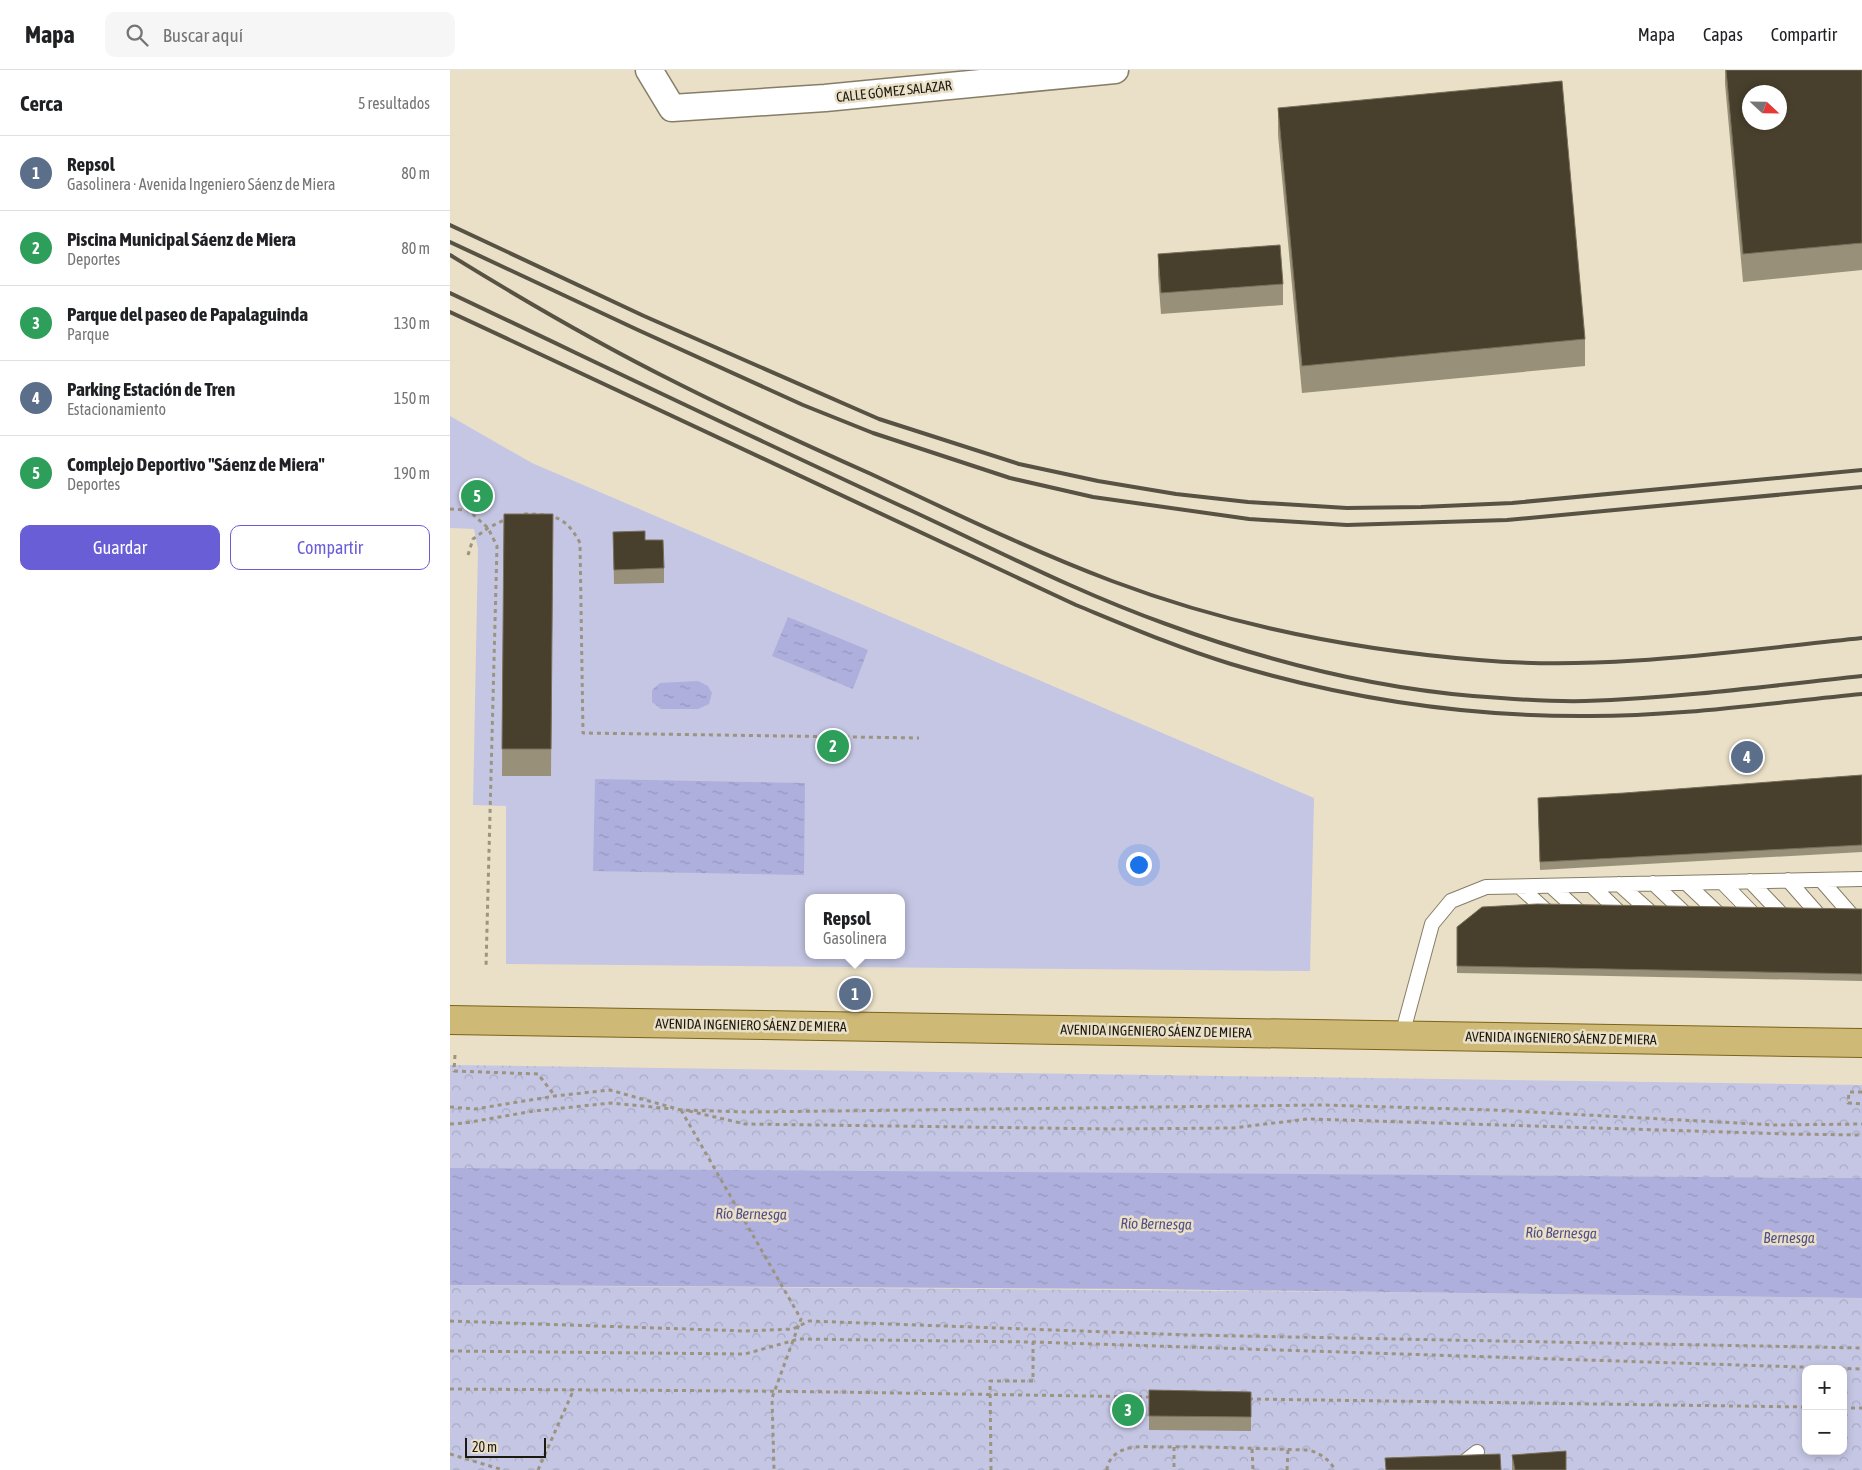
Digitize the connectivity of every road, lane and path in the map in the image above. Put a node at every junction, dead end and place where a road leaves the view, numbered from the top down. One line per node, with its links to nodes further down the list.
1 (649, 70): 2 (street, CALLE GÓMEZ SALAZAR)
2 (1115, 70)
3 (450, 509): 6 (path)
4 (522, 514): 8 (path)
5 (516, 516): 6 (path)
6 (488, 528): 7 (path); 31 (path)
7 (468, 555)
8 (919, 738)
9 (1857, 879): 11 (lane); 20 (lane)
10 (1788, 880): 11 (lane); 12 (lane); 30 (lane)
11 (1821, 880): 24 (lane)
12 (1750, 881): 13 (lane); 28 (lane)
13 (1722, 882): 14 (lane); 29 (lane)
14 (1686, 883): 16 (lane); 27 (lane)
15 (1619, 884): 16 (lane); 17 (lane); 25 (lane)
16 (1653, 884): 26 (lane)
17 (1591, 885): 18 (lane); 23 (lane)
18 (1551, 886): 19 (lane); 22 (lane)
19 (1520, 887): 21 (lane); 33 (lane)
20 (1862, 890)
21 (1560, 924)
22 (1592, 924)
23 (1631, 924)
24 (1862, 927)
25 (1671, 930)
26 (1703, 930)
27 (1736, 930)
28 (1798, 930)
29 (1769, 931)
30 (1833, 931)
31 (486, 966)
32 (450, 1020): 33 (main road, AVENIDA INGENIERO SÁENZ DE MIERA)
33 (1402, 1035): 34 (main road, AVENIDA INGENIERO SÁENZ DE MIERA)
34 (1862, 1042)
35 (455, 1055): 37 (path)
36 (1862, 1092): 38 (path)
37 (555, 1096): 39 (path); 40 (path)
38 (1862, 1104)
39 (450, 1107)
40 (681, 1110): 41 (path); 42 (path); 43 (path); 45 (path)
41 (450, 1124)
42 (1862, 1124)
43 (1862, 1134)
44 (450, 1321): 45 (path)
45 (798, 1327): 46 (path); 48 (path)
46 (792, 1340): 47 (path); 49 (path); 67 (path)
47 (1033, 1342): 50 (path); 53 (path)
48 (1862, 1348)
49 (450, 1351)
50 (1862, 1369)
51 (450, 1389): 52 (path)
52 (574, 1389): 53 (path, bridge); 66 (path)
53 (990, 1395): 54 (path); 68 (path)
54 (1159, 1397)
55 (1249, 1399): 56 (path)
56 (1802, 1407)
57 (1847, 1408): 58 (path)
58 (1862, 1408)
59 (1174, 1447): 60 (path); 69 (path); 70 (path)
60 (1252, 1449): 61 (path); 71 (path)
61 (1288, 1450): 72 (path); 73 (path)
62 (1477, 1452): 64 (lane)
63 (450, 1454): 65 (path)
64 (1448, 1468)
65 (503, 1470)
66 (538, 1470)
67 (774, 1470)
68 (991, 1470)
69 (1107, 1470)
70 (1174, 1470)
71 (1253, 1470)
72 (1287, 1470)
73 (1335, 1470)

